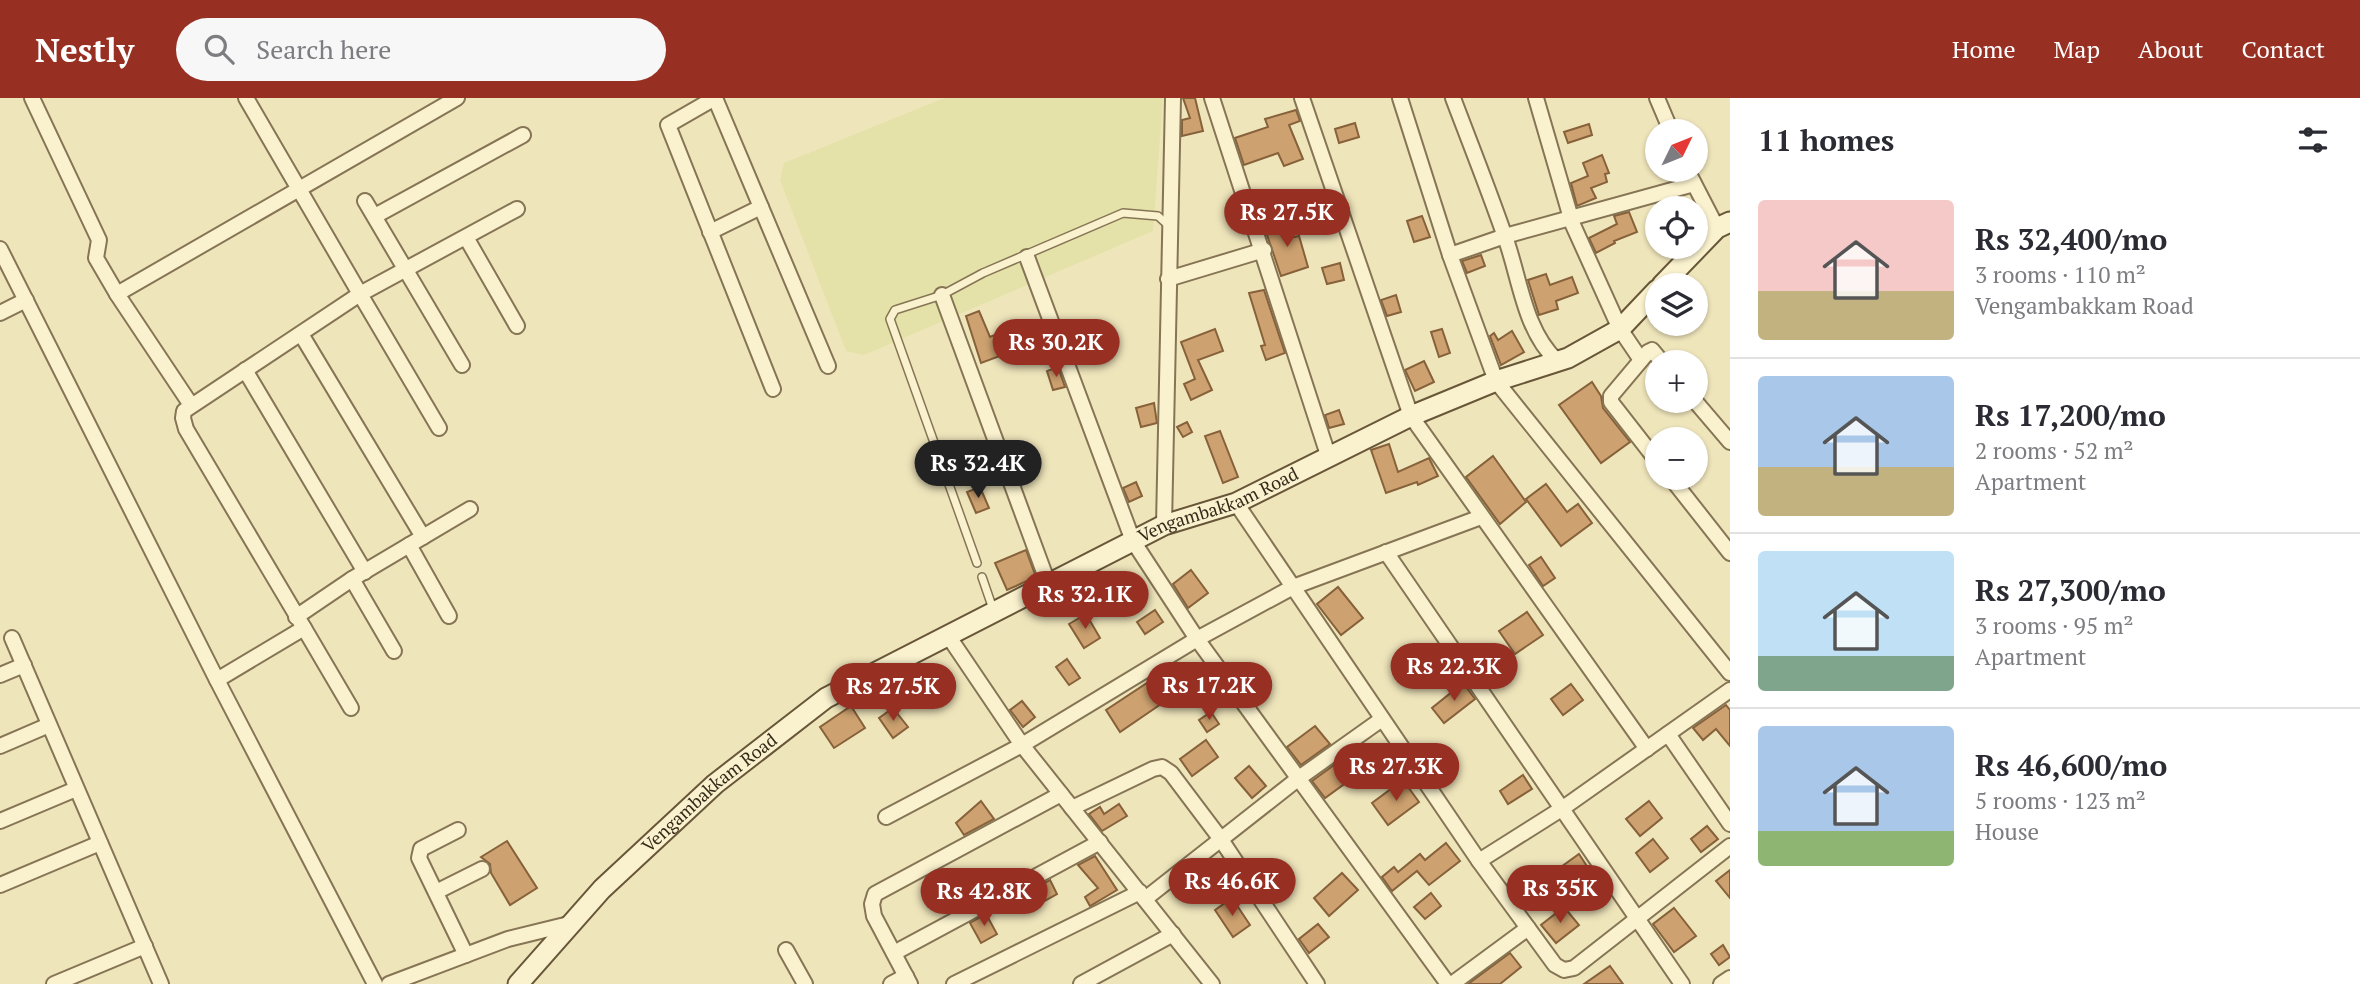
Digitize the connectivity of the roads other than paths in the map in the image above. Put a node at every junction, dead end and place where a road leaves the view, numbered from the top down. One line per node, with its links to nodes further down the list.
1 (32, 98): 33 (street)
2 (246, 98): 15 (street)
3 (457, 98): 15 (street)
4 (715, 98): 17 (street); 23 (street)
5 (1173, 98): 22 (street)
6 (1212, 98): 27 (street)
7 (1302, 98): 52 (street)
8 (1400, 98): 28 (street)
9 (1453, 98): 24 (street)
10 (1536, 98): 20 (street)
11 (1657, 98): 12 (street)
12 (1666, 119)
13 (523, 135): 19 (street)
14 (1694, 184): 20 (street); 21 (street)
15 (300, 191): 33 (street); 34 (street)
16 (365, 201): 19 (street)
17 (761, 207): 23 (street); 46 (street)
18 (517, 209): 25 (street)
19 (375, 216): 30 (street)
20 (1573, 219): 24 (street); 40 (street)
21 (1724, 225): 31 (main road)
22 (1169, 226): 29 (lane); 32 (street)
23 (710, 232): 49 (street)
24 (1505, 236): 28 (street); 44 (street)
25 (467, 239): 30 (street); 39 (street)
26 (0, 249): 36 (street)
27 (1264, 250): 32 (street); 56 (street)
28 (1450, 255): 48 (street)
29 (1027, 257): 35 (lane); 63 (street)
30 (408, 270): 34 (street); 45 (street)
31 (1674, 273)
32 (1168, 279): 61 (street)
33 (117, 294): 50 (street)
34 (360, 294): 41 (street); 53 (street)
35 (942, 295): 67 (lane); 70 (street)
36 (26, 300): 38 (street); 82 (street)
37 (1645, 303): 40 (main road)
38 (0, 313)
39 (517, 326)
40 (1620, 330): 43 (street); 44 (main road, Vengambakkam Road)
41 (301, 334): 47 (street); 62 (street)
42 (1645, 356): 43 (street)
43 (1641, 360): 55 (street)
44 (1558, 361): 48 (main road, Vengambakkam Road)
45 (462, 365)
46 (828, 366)
47 (245, 370): 50 (street); 68 (street)
48 (1496, 381): 52 (main road, Vengambakkam Road); 80 (street)
49 (772, 389)
50 (191, 405): 74 (street)
51 (1705, 413): 54 (street)
52 (1411, 416): 56 (main road, Vengambakkam Road); 60 (street)
53 (439, 428)
54 (1730, 442)
55 (1645, 445)
56 (1328, 455): 58 (main road, Vengambakkam Road)
57 (1680, 490): 66 (street)
58 (1236, 503): 61 (main road, Vengambakkam Road); 71 (street)
59 (470, 509): 62 (street)
60 (1481, 517): 65 (street); 90 (street)
61 (1164, 525): 63 (main road, Vengambakkam Road)
62 (423, 537): 64 (street)
63 (1133, 541): 70 (main road, Vengambakkam Road); 77 (street)
64 (410, 545): 68 (street); 73 (street)
65 (1385, 551): 71 (street); 95 (street)
66 (1730, 553)
67 (977, 564)
68 (358, 575): 74 (street); 78 (street)
69 (982, 577): 72 (lane)
70 (1048, 583): 72 (main road, Vengambakkam Road)
71 (1293, 587): 77 (street); 85 (street)
72 (994, 611): 75 (main road, Vengambakkam Road)
73 (449, 616)
74 (300, 622): 82 (street); 84 (street)
75 (947, 634): 88 (street); 110 (main road, Vengambakkam Road)
76 (12, 638): 79 (street)
77 (1197, 639): 88 (street); 91 (street)
78 (394, 651)
79 (24, 664): 81 (street); 86 (street)
80 (1730, 673)
81 (0, 675)
82 (217, 680): 122 (street)
83 (1730, 690): 87 (street)
84 (351, 708)
85 (1382, 719): 91 (street); 104 (street)
86 (49, 725): 89 (street); 92 (street)
87 (1668, 734): 90 (street); 98 (street)
88 (1022, 745): 93 (street); 96 (street)
89 (0, 746)
90 (1647, 749): 95 (street)
91 (1299, 778): 100 (street); 130 (street)
92 (76, 789): 97 (street); 102 (street)
93 (1061, 794): 94 (street); 115 (street)
94 (1072, 808): 100 (street); 101 (street)
95 (1563, 808): 104 (street); 109 (street)
96 (886, 817)
97 (0, 821)
98 (1730, 824)
99 (458, 830): 107 (street)
100 (1220, 838): 108 (street); 129 (street)
101 (1100, 842): 108 (street); 115 (street)
102 (100, 843): 106 (street); 113 (street)
103 (1730, 846): 109 (street)
104 (1479, 861): 111 (street)
105 (482, 869): 107 (street)
106 (0, 885)
107 (436, 892): 116 (street)
108 (1142, 896): 112 (street); 127 (street)
109 (1639, 918): 111 (street); 131 (street)
110 (569, 924): 116 (street); 124 (main road, Vengambakkam Road)
111 (1528, 928): 130 (street)
112 (1173, 934): 119 (street); 128 (street)
113 (145, 946): 120 (street); 121 (street)
114 (786, 950): 125 (street)
115 (894, 953): 118 (street)
116 (466, 954): 123 (street)
117 (1730, 978): 132 (street)
118 (908, 980): 126 (street)
119 (1209, 983)
120 (54, 984)
121 (161, 984)
122 (375, 984)
123 (389, 984)
124 (518, 984)
125 (805, 984)
126 (891, 984)
127 (954, 984)
128 (1081, 984)
129 (1317, 984)
130 (1450, 984)
131 (1682, 984)
132 (1721, 984)

